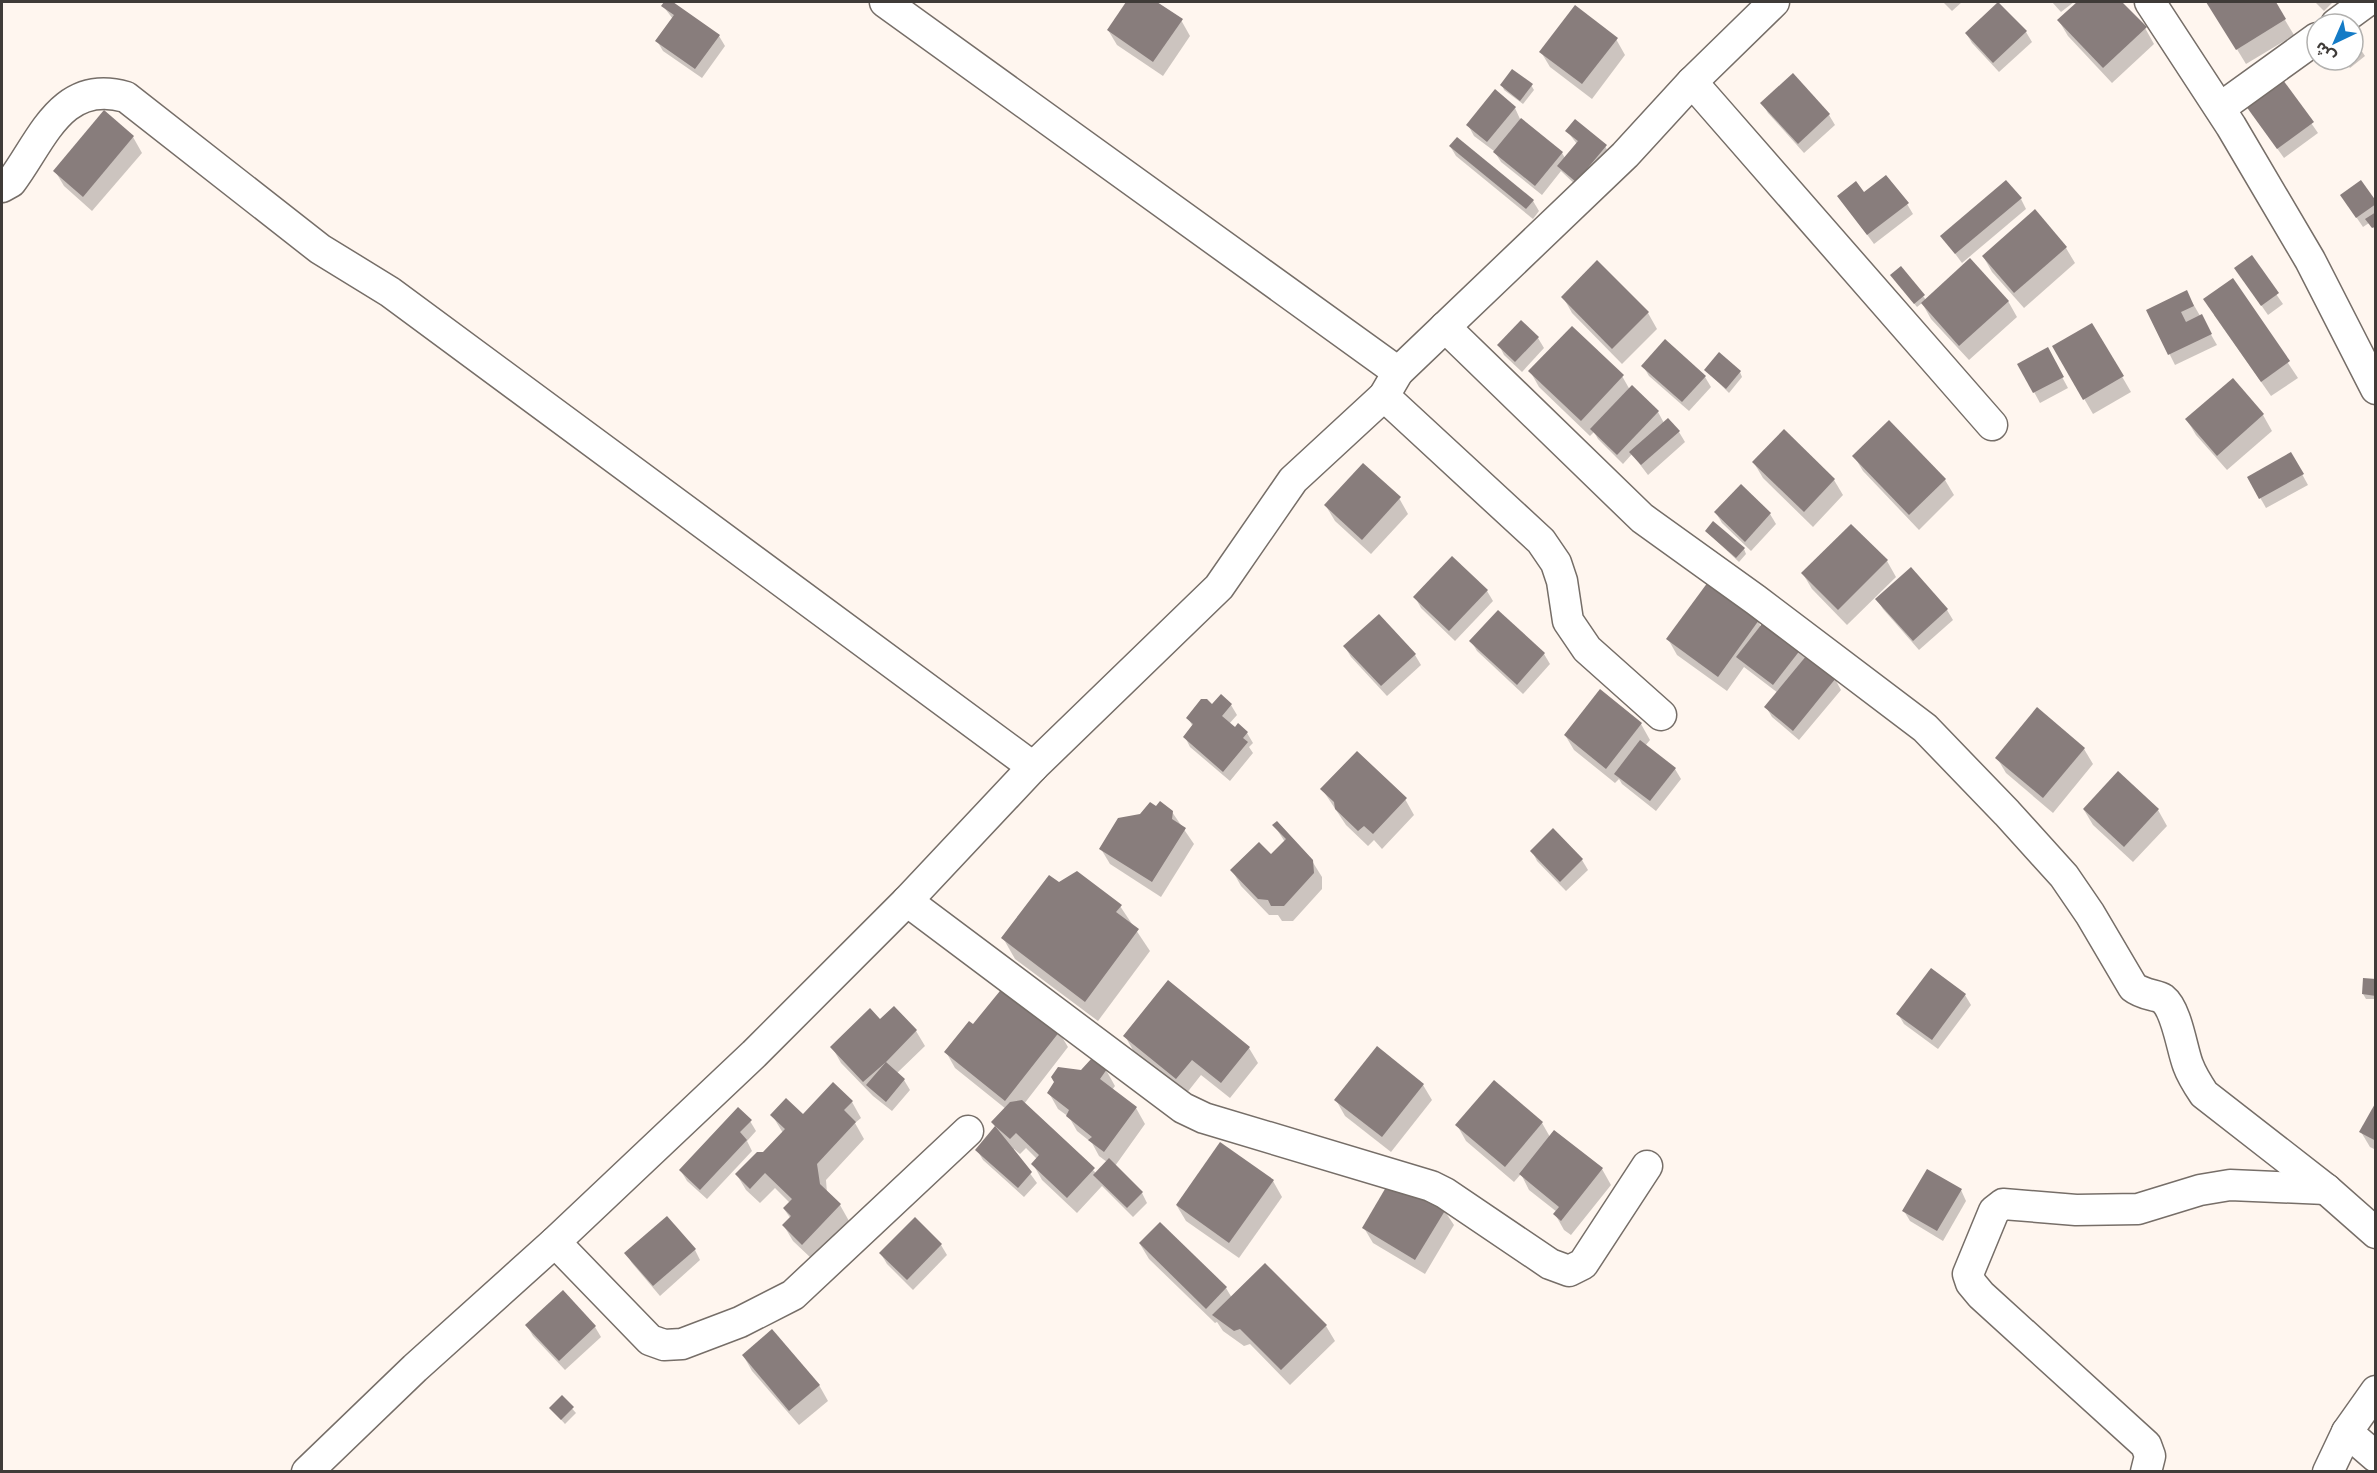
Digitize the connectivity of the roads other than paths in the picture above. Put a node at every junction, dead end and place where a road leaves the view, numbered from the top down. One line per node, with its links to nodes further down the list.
1 (885, 2): 11 (street)
2 (1774, 2): 7 (street)
3 (2150, 2): 8 (street)
4 (2366, 2): 5 (street)
5 (2352, 12)
6 (2305, 47): 8 (street)
7 (1692, 82): 10 (street); 13 (street)
8 (2220, 108): 12 (street)
9 (2, 187): 15 (street)
10 (1445, 327): 11 (street); 19 (street)
11 (1391, 384): 14 (street); 15 (street)
12 (2376, 389)
13 (1992, 425)
14 (1662, 716)
15 (1033, 767): 16 (street)
16 (907, 900): 18 (street); 21 (street)
17 (968, 1131): 21 (street)
18 (1647, 1166)
19 (2326, 1189): 20 (street); 26 (street)
20 (2376, 1233)
21 (555, 1242): 25 (street)
22 (2376, 1391): 23 (street)
23 (2347, 1432): 24 (street); 27 (street)
24 (2376, 1457)
25 (307, 1472)
26 (2146, 1472)
27 (2328, 1472)

